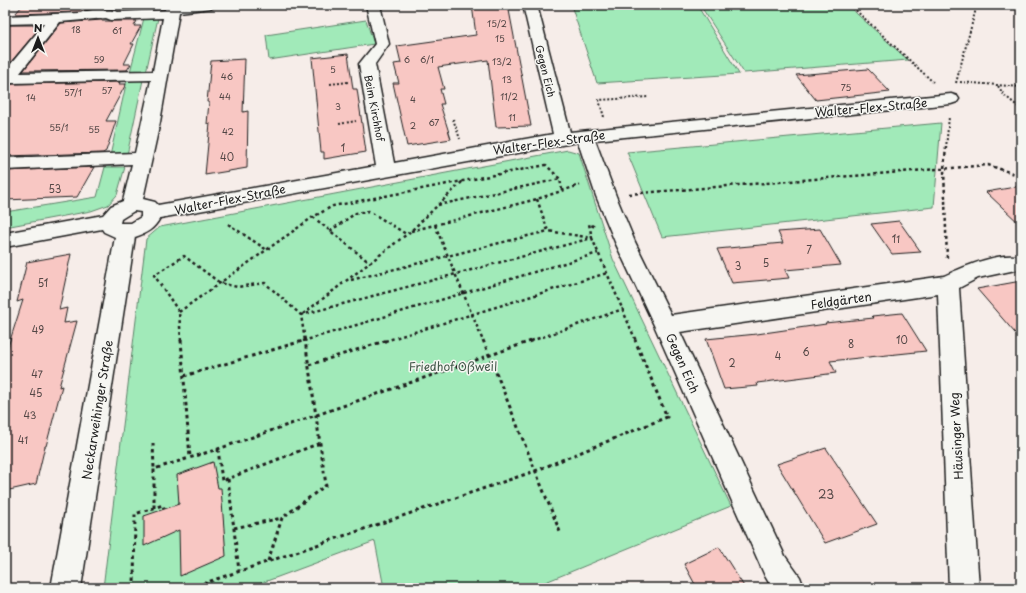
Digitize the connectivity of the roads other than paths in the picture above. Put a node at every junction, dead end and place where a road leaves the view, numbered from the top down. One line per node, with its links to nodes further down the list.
1 (207, 5): 4 (street)
2 (372, 5): 13 (street, Beim Kirchhof)
3 (530, 5): 10 (street, Gegen Eich)
4 (172, 9): 5 (street); 7 (street)
5 (56, 18): 6 (street); 8 (street)
6 (5, 20)
7 (160, 75): 8 (street); 11 (street)
8 (6, 80)
9 (951, 99): 10 (street, Walter-Flex-Straße)
10 (574, 136): 13 (street, Walter-Flex-Straße); 20 (street, Gegen Eich)
11 (143, 158): 12 (street); 14 (street)
12 (11, 164)
13 (386, 169): 15 (street, Walter-Flex-Straße)
14 (132, 205): 15 (street); 16 (street)
15 (152, 213): 16 (street)
16 (118, 226): 17 (street); 21 (street, Neckarweihinger Straße)
17 (5, 240)
18 (1013, 263): 19 (street, Feldgärten)
19 (948, 284): 20 (street, Feldgärten); 23 (street, Häusinger Weg)
20 (665, 325): 22 (street, Gegen Eich)
21 (66, 588)
22 (789, 588)
23 (964, 588)

